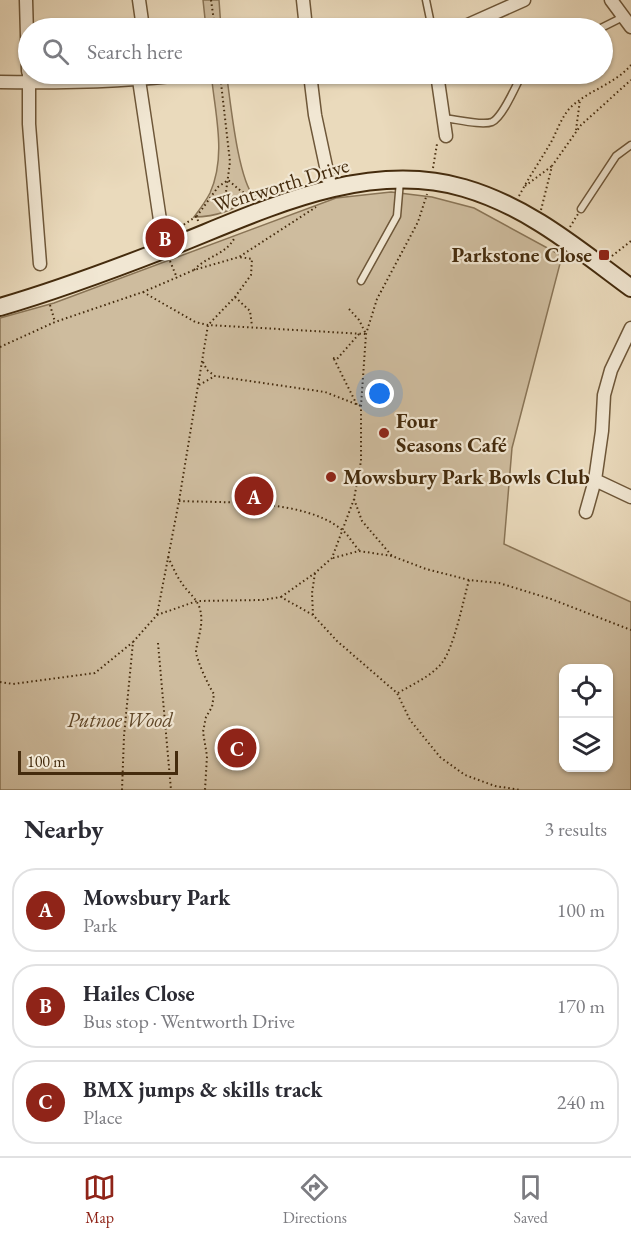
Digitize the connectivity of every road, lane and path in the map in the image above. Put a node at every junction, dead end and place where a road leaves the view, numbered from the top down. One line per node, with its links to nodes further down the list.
1 (26, 0): 8 (street)
2 (139, 0): 9 (street)
3 (211, 0): 10 (path)
4 (303, 0): 11 (street)
5 (426, 0): 12 (lane)
6 (524, 0): 13 (street)
7 (611, 0): 14 (street)
8 (27, 18)
9 (142, 18)
10 (214, 18)
11 (305, 18)
12 (430, 18)
13 (484, 18)
14 (627, 22)
15 (631, 65): 17 (path)
16 (18, 78): 19 (street)
17 (613, 80)
18 (631, 80): 29 (path)
19 (0, 82)
20 (29, 84): 54 (street)
21 (147, 84): 43 (street)
22 (221, 84): 33 (path)
23 (311, 84): 37 (street)
24 (438, 84): 28 (street)
25 (517, 84): 28 (lane)
26 (606, 84): 27 (path)
27 (580, 100): 29 (path); 36 (path)
28 (444, 118): 30 (street)
29 (575, 133): 32 (path)
30 (446, 136): 35 (path)
31 (631, 145): 41 (lane)
32 (552, 166): 36 (path); 44 (path)
33 (228, 180): 38 (path); 39 (path); 42 (path)
34 (400, 180): 35 (street, Wentworth Drive); 37 (street, Wentworth Drive); 58 (lane)
35 (431, 182): 40 (street, Wentworth Drive); 68 (path)
36 (524, 187): 40 (path)
37 (326, 191): 38 (street, Wentworth Drive); 52 (path)
38 (286, 202): 47 (street, Wentworth Drive)
39 (224, 207)
40 (513, 208): 44 (street, Wentworth Drive)
41 (581, 208): 50 (path)
42 (197, 216): 45 (path); 47 (path)
43 (160, 220)
44 (538, 220): 50 (street, Wentworth Drive)
45 (178, 229)
46 (170, 232): 48 (path)
47 (203, 234): 62 (street, Wentworth Drive)
48 (158, 236)
49 (236, 237): 56 (path)
50 (564, 238): 55 (street, Wentworth Drive)
51 (631, 241): 55 (path)
52 (239, 257): 56 (path); 61 (path)
53 (165, 263): 57 (path)
54 (40, 264)
55 (601, 266): 59 (street, Wentworth Drive)
56 (194, 270): 57 (path)
57 (177, 278): 60 (path)
58 (361, 281)
59 (631, 288)
60 (143, 292): 64 (path); 69 (path)
61 (235, 297): 64 (path); 65 (path)
62 (0, 307)
63 (349, 309): 68 (path)
64 (208, 325): 65 (path); 70 (path)
65 (252, 327): 67 (path)
66 (631, 328): 75 (street)
67 (359, 334): 68 (path); 73 (path)
68 (366, 334): 74 (path)
69 (0, 347)
70 (202, 360): 71 (path); 72 (path)
71 (214, 376): 72 (path); 73 (path)
72 (198, 387): 78 (path)
73 (357, 405): 74 (path)
74 (361, 406): 77 (path)
75 (595, 480): 76 (street); 79 (street)
76 (631, 497)
77 (354, 499): 80 (path); 82 (path)
78 (179, 501): 80 (path); 83 (path)
79 (586, 512)
80 (342, 529): 81 (path); 84 (path)
81 (359, 551): 82 (path); 84 (path)
82 (392, 556): 86 (path)
83 (168, 557): 88 (path); 89 (path)
84 (332, 558): 85 (path)
85 (315, 573): 87 (path); 90 (path)
86 (469, 580): 91 (path); 95 (path)
87 (281, 597): 88 (path); 90 (path)
88 (197, 601): 89 (path); 98 (path)
89 (157, 615): 92 (path)
90 (313, 615): 95 (path)
91 (631, 630)
92 (133, 642): 94 (path); 96 (path)
93 (158, 643): 97 (path)
94 (0, 682)
95 (397, 693): 99 (path)
96 (122, 790)
97 (171, 790)
98 (205, 790)
99 (521, 790)

